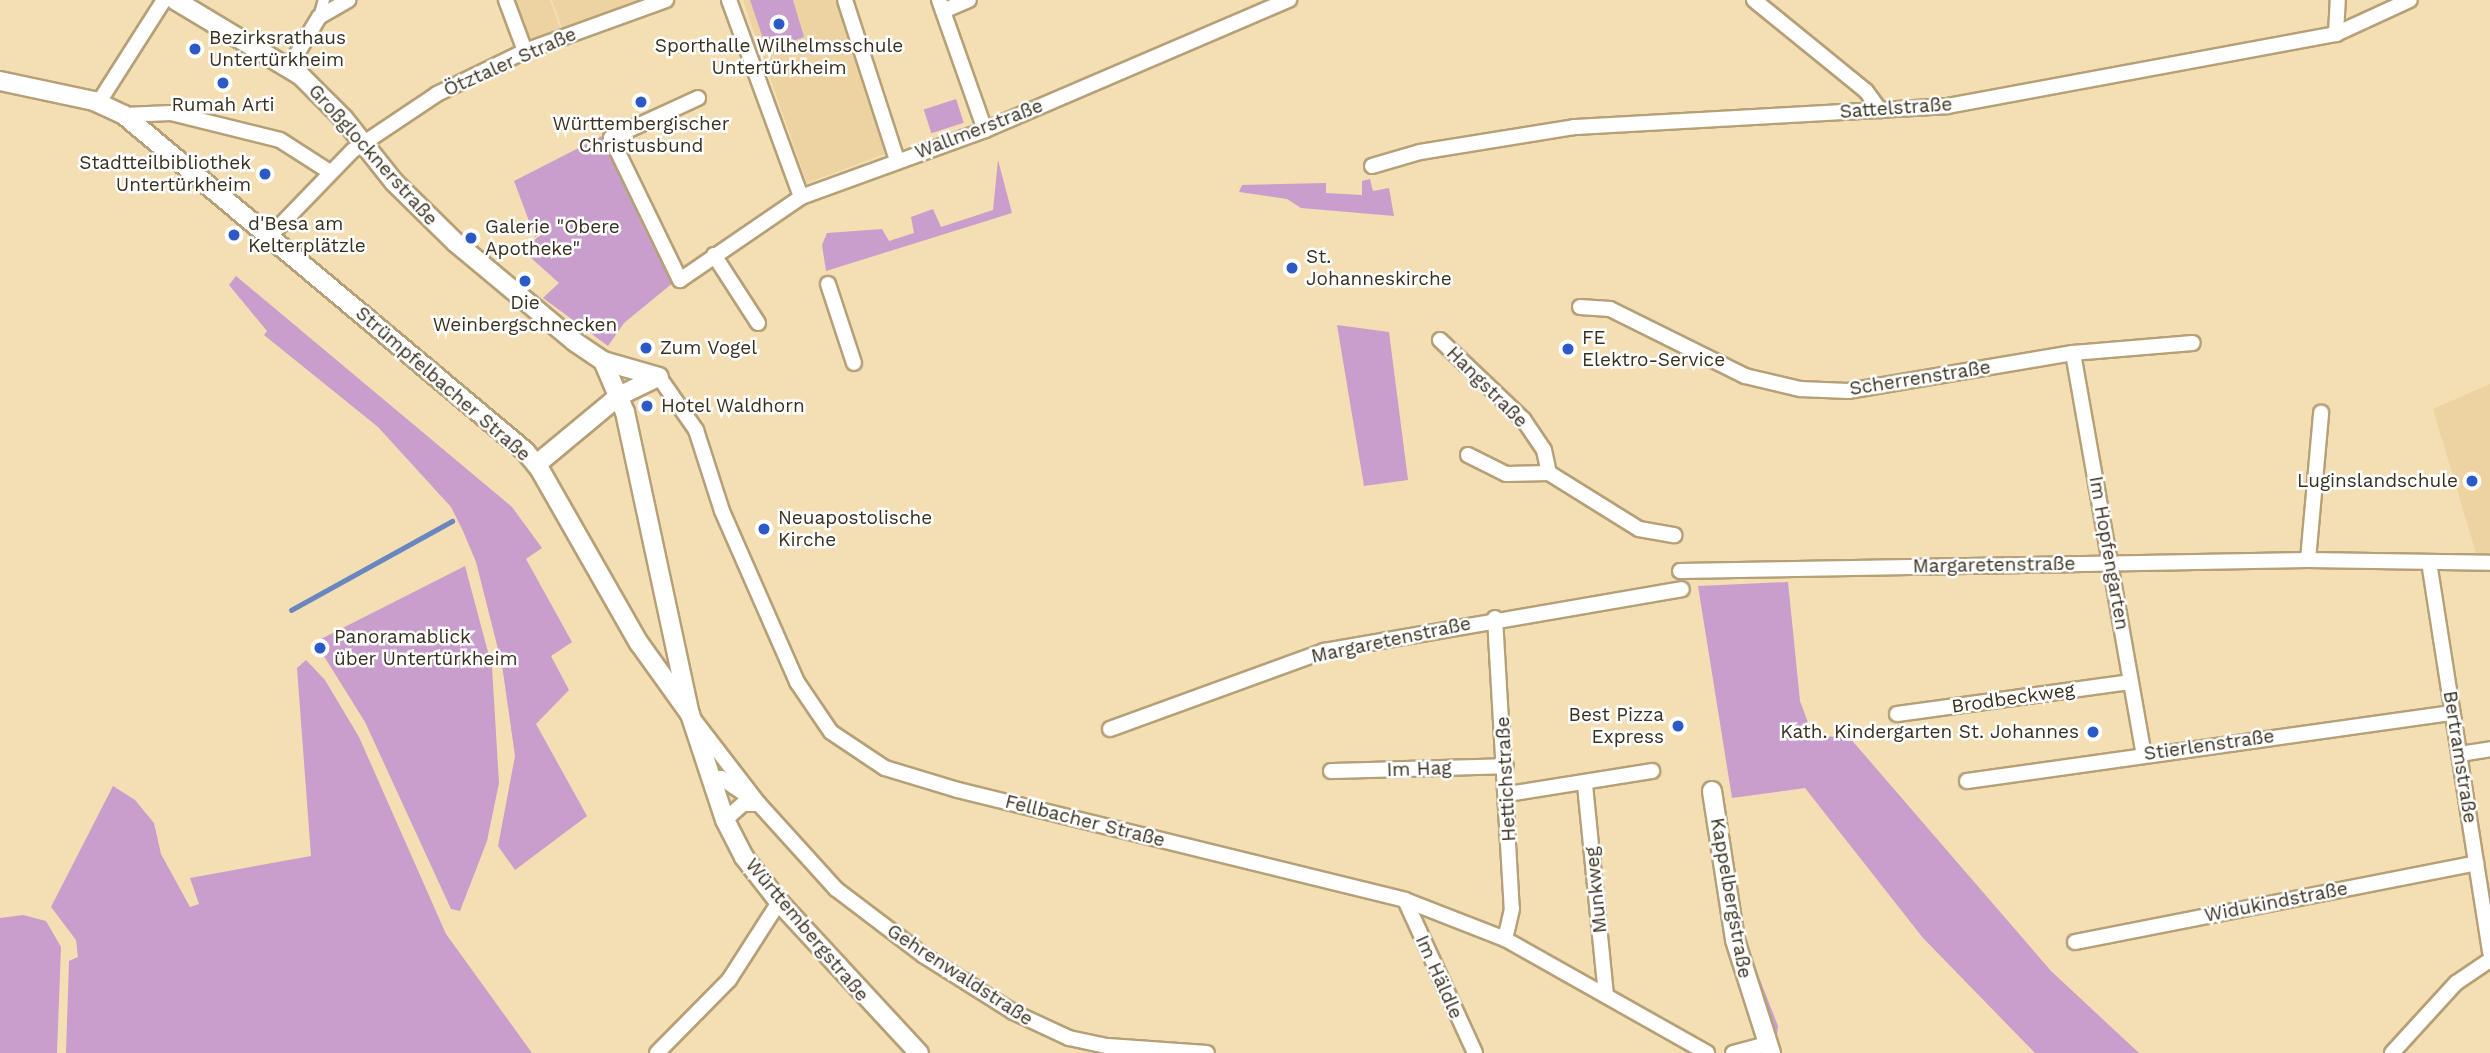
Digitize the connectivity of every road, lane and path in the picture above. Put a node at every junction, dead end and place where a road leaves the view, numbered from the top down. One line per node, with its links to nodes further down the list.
1 (324, 0): 14 (street)
2 (349, 0): 14 (street)
3 (506, 0): 16 (street)
4 (666, 0): 16 (street, Ötztaler Straße)
5 (729, 0): 28 (street)
6 (845, 0): 25 (street)
7 (969, 0): 13 (street)
8 (1289, 0): 23 (street, Wallmerstraße)
9 (1754, 0): 21 (street)
10 (2338, 0): 15 (street)
11 (2410, 0): 15 (street, Sattelstraße)
12 (165, 3): 17 (street, Großglocknerstraße); 20 (street)
13 (941, 6): 23 (street)
14 (319, 17): 17 (street)
15 (2336, 34): 21 (street, Sattelstraße)
16 (525, 51): 24 (street, Ötztaler Straße)
17 (289, 67): 24 (street, Großglocknerstraße)
18 (0, 81): 20 (street, Strümpfelbacher Straße)
19 (698, 98): 30 (street, Wallmerstraße)
20 (99, 102): 22 (street, Strümpfelbacher Straße)
21 (1880, 110): 26 (street, Sattelstraße)
22 (124, 115): 27 (street); 29 (street, Strümpfelbacher Straße)
23 (985, 130): 25 (street, Wallmerstraße)
24 (363, 142): 27 (street, Ötztaler Straße); 37 (street, Großglocknerstraße)
25 (897, 160): 28 (street, Wallmerstraße)
26 (1372, 166)
27 (330, 172): 29 (street, Ötztaler Straße)
28 (801, 197): 30 (street, Wallmerstraße)
29 (270, 236): 43 (street, Strümpfelbacher Straße)
30 (714, 255): 33 (street)
31 (828, 284): 38 (street)
32 (1580, 307): 36 (street, Scherrenstraße)
33 (758, 323)
34 (1440, 340): 44 (street, Hangstraße)
35 (2193, 343): 36 (street, Scherrenstraße)
36 (2073, 353): 48 (street, Im Hopfengarten)
37 (603, 360): 39 (street); 40 (street, Großglocknerstraße)
38 (854, 363)
39 (659, 377): 40 (street); 74 (street, Fellbacher Straße)
40 (619, 396): 43 (street); 53 (street, Großglocknerstraße)
41 (2321, 413): 46 (street)
42 (1468, 455): 44 (street)
43 (537, 464): 54 (street, Strümpfelbacher Straße)
44 (1549, 473): 45 (street)
45 (1674, 535)
46 (2308, 560): 47 (street, Margaretenstraße); 48 (street, Margaretenstraße)
47 (2429, 562): 49 (street, Margaretenstraße); 57 (street, Bertramstraße)
48 (2112, 563): 50 (street, Margaretenstraße); 55 (street, Im Hopfengarten)
49 (2490, 563)
50 (1680, 571)
51 (1682, 589): 52 (street, Margaretenstraße)
52 (1495, 618): 59 (street, Margaretenstraße); 63 (street, Hettichstraße)
53 (674, 637): 54 (street); 58 (street, Großglocknerstraße)
54 (639, 643): 58 (street, Strümpfelbacher Straße)
55 (2130, 682): 56 (street, Brodbeckweg); 61 (street, Im Hopfengarten)
56 (1896, 713)
57 (2452, 713): 61 (street, Stierlenstraße); 62 (street, Bertramstraße)
58 (690, 714): 66 (street, Württembergstraße); 71 (street, Gehrenwaldstraße)
59 (1110, 729)
60 (2490, 750): 62 (street)
61 (2144, 754): 67 (street, Stierlenstraße)
62 (2460, 754): 73 (street, Bertramstraße)
63 (1506, 766): 64 (street, Im Hag); 70 (street, Hettichstraße)
64 (1331, 771)
65 (1652, 771): 68 (street)
66 (710, 778): 71 (street, Gehrenwaldstraße); 72 (street, Württembergstraße)
67 (1967, 781)
68 (1585, 785): 70 (street); 80 (street, Munkweg)
69 (1712, 791): 81 (street, Kappelbergstraße)
70 (1508, 794): 76 (street, Hettichstraße)
71 (759, 804): 72 (street); 84 (street, Gehrenwaldstraße)
72 (725, 820): 75 (street, Württembergstraße)
73 (2476, 863): 77 (street, Widukindstraße); 78 (street, Bertramstraße)
74 (1405, 900): 76 (street, Fellbacher Straße); 85 (street, Im Häldle)
75 (779, 902): 82 (street); 83 (street, Württembergstraße)
76 (1505, 939): 80 (street, Fellbacher Straße)
77 (2075, 942)
78 (2490, 951)
79 (2490, 960): 88 (street)
80 (1606, 995): 86 (street, Fellbacher Straße)
81 (1769, 1049): 87 (street)
82 (657, 1053)
83 (919, 1053)
84 (1207, 1053)
85 (1475, 1053)
86 (1707, 1053)
87 (1734, 1053)
88 (2392, 1053)

